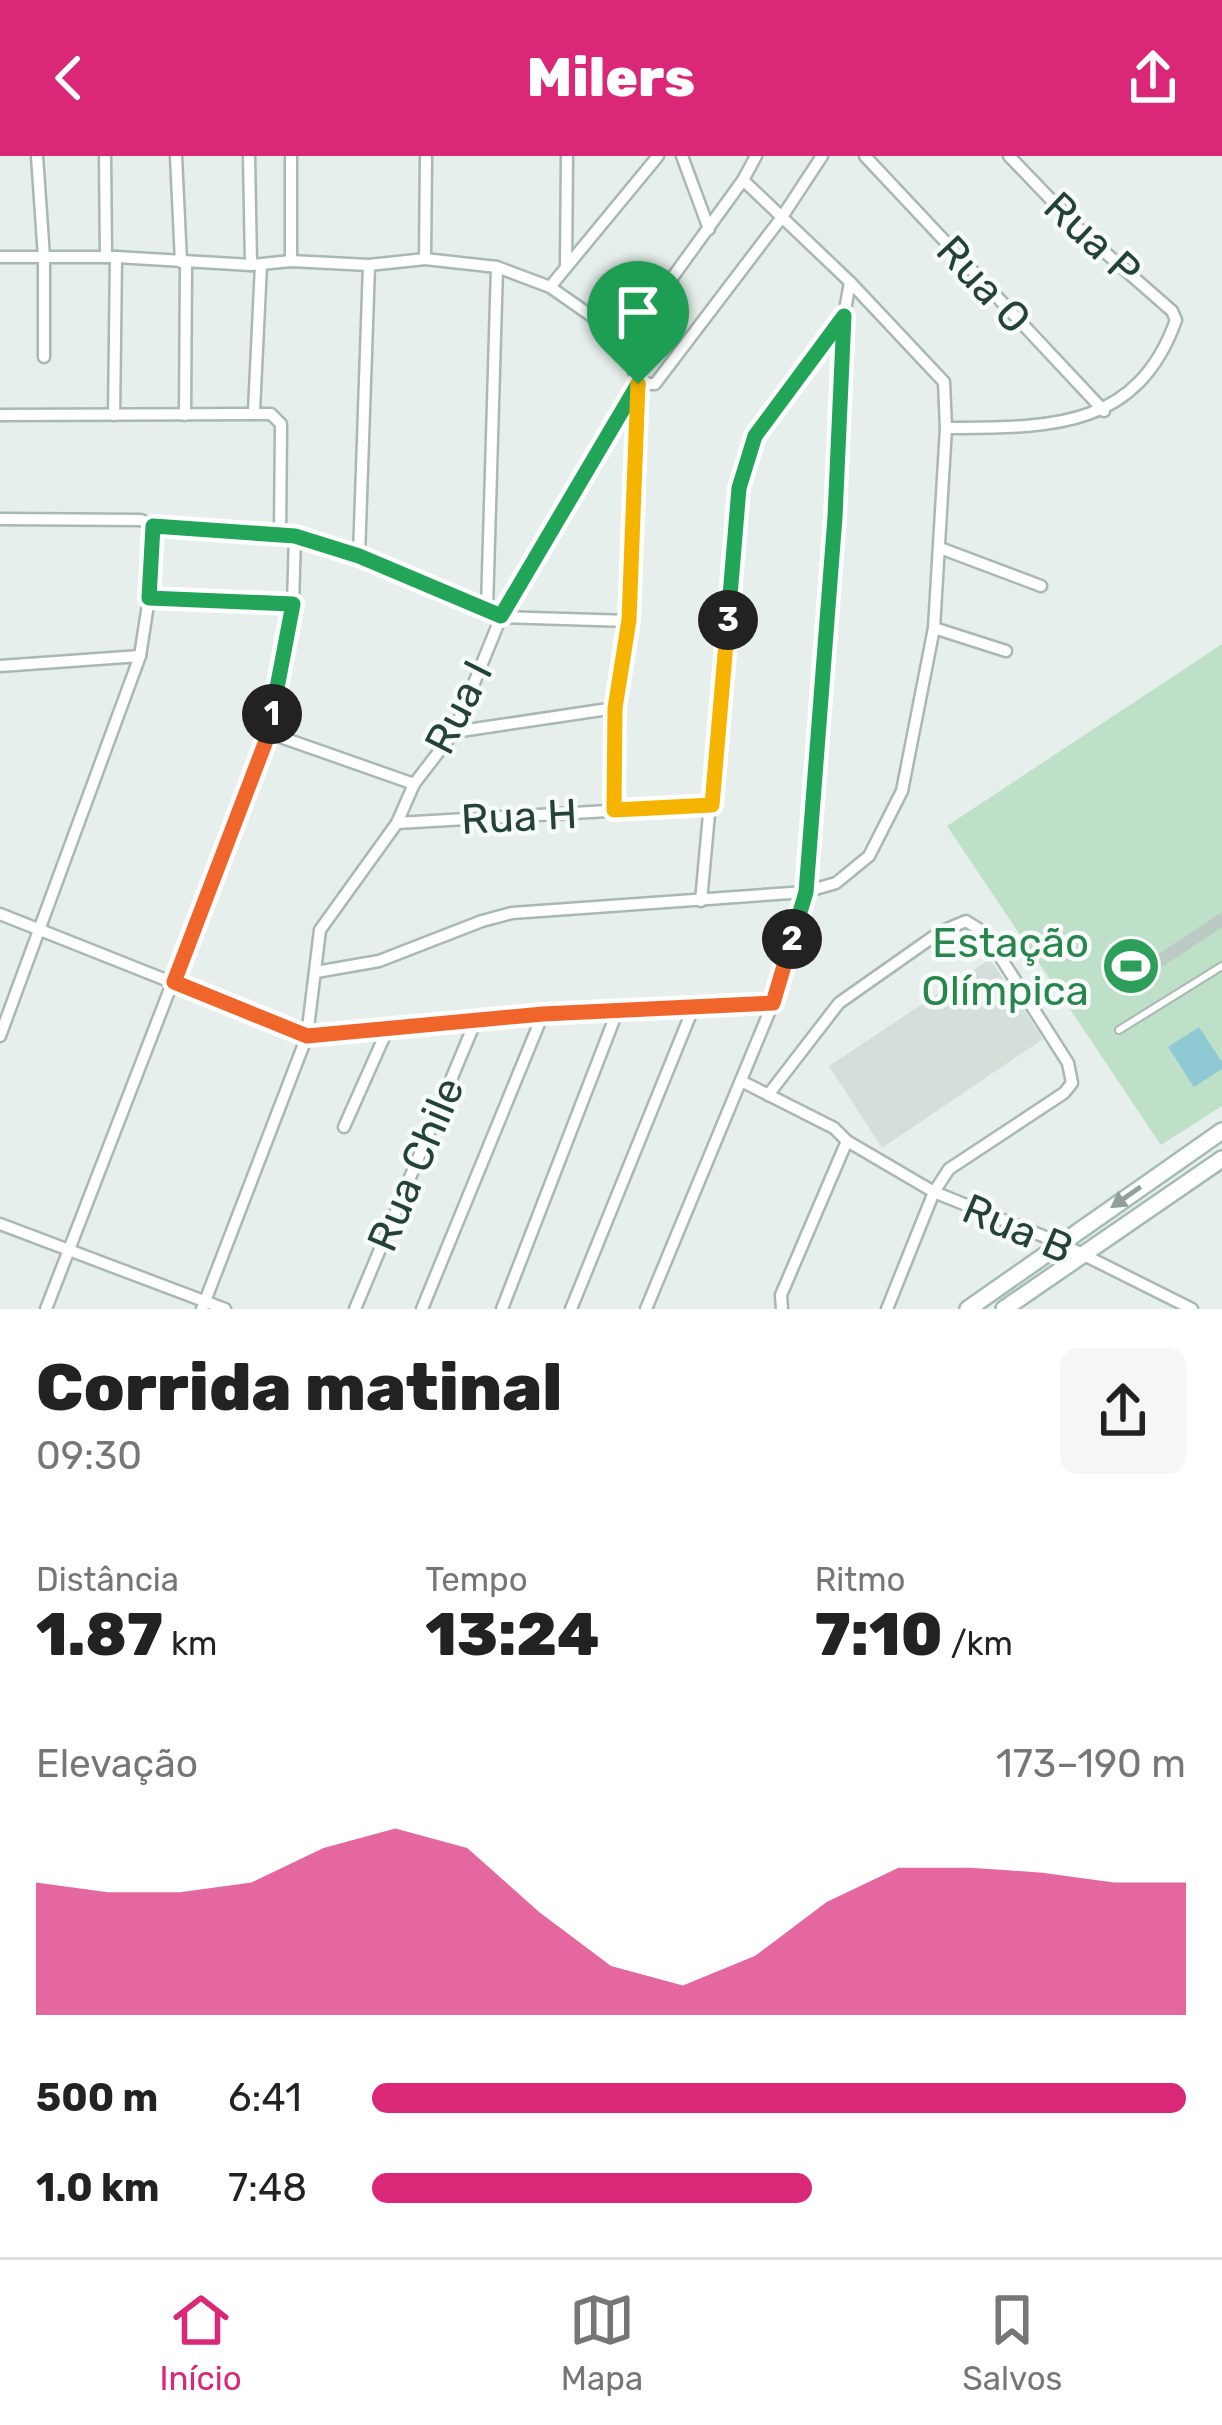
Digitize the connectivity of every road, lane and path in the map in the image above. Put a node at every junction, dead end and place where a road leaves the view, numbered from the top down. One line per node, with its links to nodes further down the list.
1 (37, 156): 18 (street)
2 (105, 156): 19 (street)
3 (176, 156): 22 (street)
4 (248, 156): 23 (street)
5 (291, 156): 21 (street)
6 (426, 156): 20 (street)
7 (567, 156): 26 (street)
8 (658, 156): 26 (street)
9 (682, 156): 16 (street)
10 (756, 156): 14 (street)
11 (822, 156): 15 (street)
12 (865, 156): 34 (street, Rua O)
13 (1009, 156): 34 (street, Rua P)
14 (743, 180): 15 (street); 16 (street)
15 (782, 217): 27 (street); 32 (street)
16 (709, 229): 30 (street)
17 (0, 257): 18 (street)
18 (44, 257): 19 (street); 31 (street)
19 (111, 257): 22 (street); 35 (street)
20 (425, 259): 24 (street); 25 (street)
21 (291, 260): 23 (street); 24 (street)
22 (184, 263): 23 (street); 36 (street)
23 (256, 265): 33 (street)
24 (369, 265): 44 (street)
25 (497, 267): 28 (street); 48 (street)
26 (566, 267): 28 (street)
27 (850, 282): 29 (street); 38 (street)
28 (550, 287): 30 (street)
29 (844, 316): 59 (street); 62 (street)
30 (625, 343): 32 (street)
31 (44, 357)
32 (638, 384): 49 (street, Rua I); 50 (street)
33 (254, 411): 36 (street); 41 (street)
34 (1104, 411): 38 (street)
35 (114, 415): 36 (street); 37 (street)
36 (184, 415)
37 (0, 416)
38 (946, 428): 43 (street)
39 (0, 519): 40 (street)
40 (153, 526): 41 (street); 46 (street)
41 (280, 536): 42 (street)
42 (295, 536): 44 (street); 47 (street)
43 (940, 548): 45 (street); 51 (street)
44 (359, 556): 48 (street)
45 (1041, 586)
46 (149, 598): 47 (street); 53 (street)
47 (293, 604): 57 (street)
48 (488, 608): 49 (street)
49 (501, 616): 50 (street); 56 (street, Rua I)
50 (629, 620): 55 (street)
51 (934, 628): 52 (street); 62 (street)
52 (1006, 651)
53 (140, 656): 54 (street); 65 (street)
54 (0, 666)
55 (615, 708): 56 (street); 60 (street)
56 (454, 732): 58 (street, Rua I)
57 (269, 733): 58 (street); 68 (street)
58 (414, 784): 61 (street, Rua I)
59 (712, 805): 60 (street, Rua H); 63 (street)
60 (614, 810): 61 (street, Rua H)
61 (397, 823): 67 (street, Rua I)
62 (806, 892): 63 (street); 69 (street)
63 (700, 902): 67 (street)
64 (0, 914): 65 (street)
65 (41, 931): 68 (street); 76 (street)
66 (1222, 966): 75 (lane)
67 (316, 972): 77 (street, Rua I)
68 (174, 982): 77 (street); 87 (street)
69 (773, 1003): 70 (street); 78 (street)
70 (694, 1006): 71 (street); 96 (street)
71 (617, 1012): 72 (street); 95 (street)
72 (543, 1014): 73 (street); 94 (street)
73 (476, 1020): 74 (street); 93 (street, Rua Chile)
74 (389, 1025): 77 (street); 80 (street)
75 (1119, 1030)
76 (0, 1036)
77 (307, 1036): 90 (street, Rua I)
78 (741, 1081): 79 (street, Rua B); 97 (street)
79 (768, 1095): 82 (street, Rua B); 84 (street)
80 (344, 1127)
81 (1222, 1131): 86 (street, one-way to 86)
82 (847, 1141): 84 (street, Rua B); 98 (street)
83 (1222, 1160): 88 (street)
84 (934, 1192): 86 (street, Rua B); 99 (street)
85 (0, 1223): 87 (street)
86 (1060, 1243): 88 (street, Rua B); 100 (street)
87 (68, 1250): 90 (street); 91 (street)
88 (1080, 1253): 89 (street, Rua B); 101 (street)
89 (1166, 1303): 102 (street, Rua B)
90 (203, 1305): 92 (street)
91 (46, 1309)
92 (225, 1309)
93 (355, 1309)
94 (422, 1309)
95 (502, 1309)
96 (571, 1309)
97 (646, 1309)
98 (782, 1309)
99 (887, 1309)
100 (968, 1309)
101 (1004, 1309)
102 (1192, 1309)

